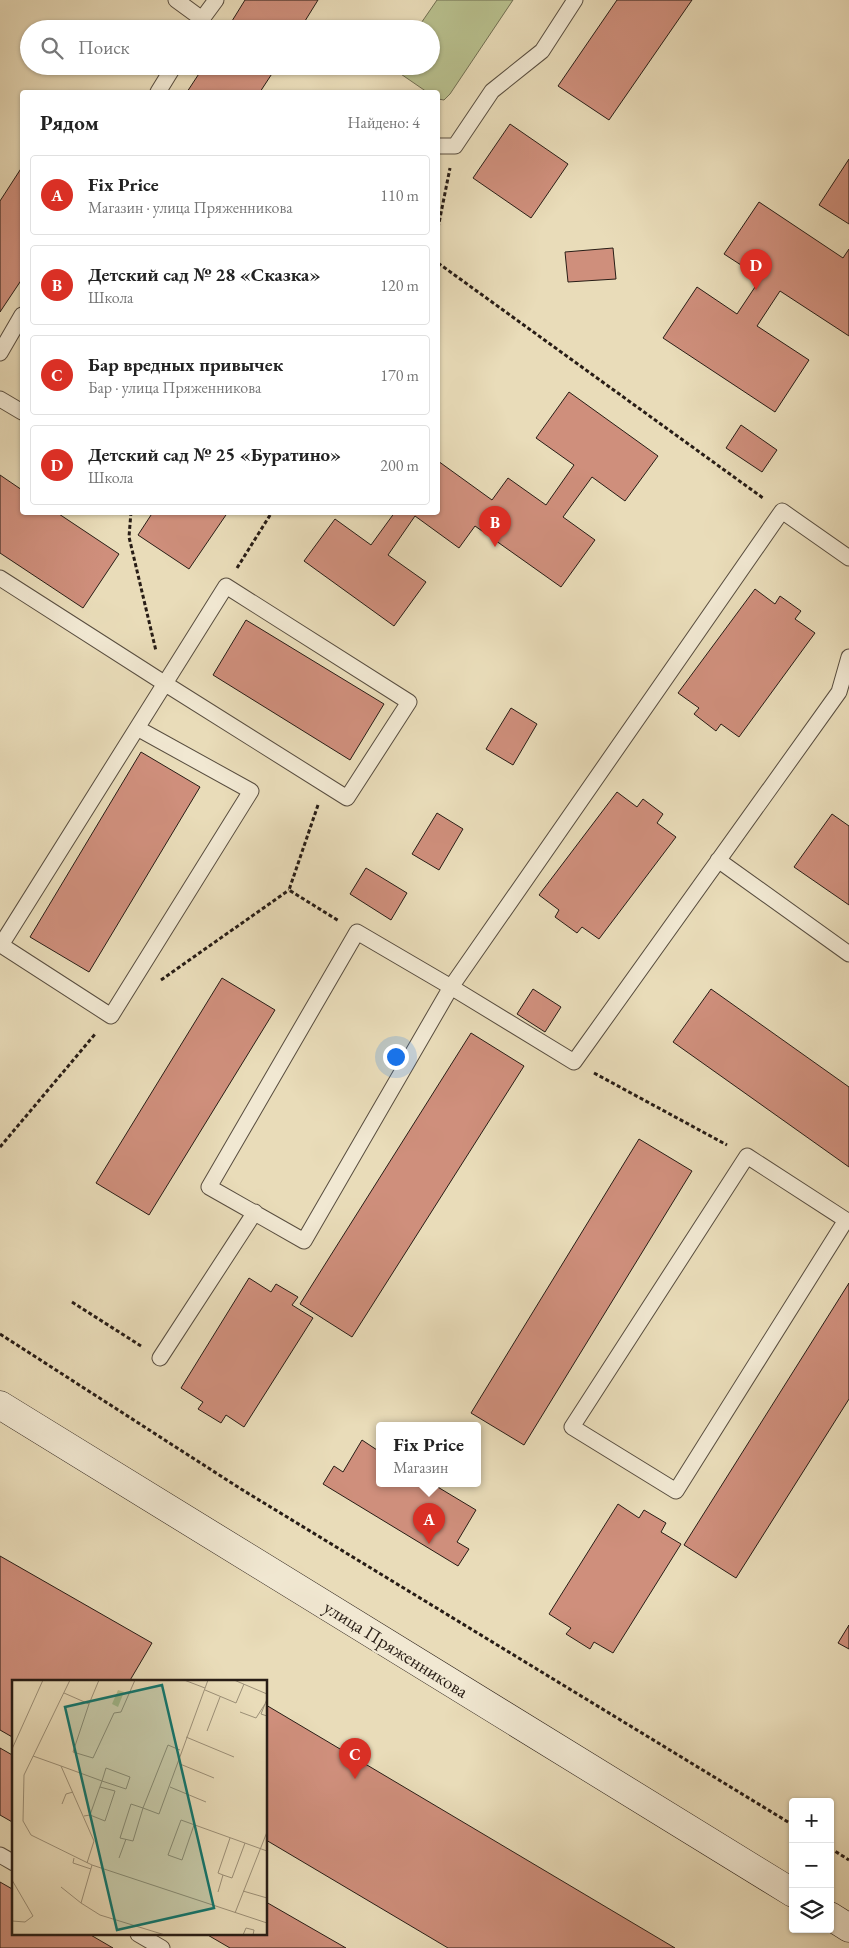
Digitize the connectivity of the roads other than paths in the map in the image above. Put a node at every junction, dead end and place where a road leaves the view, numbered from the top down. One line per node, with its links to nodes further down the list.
1 (176, 0): 4 (lane)
2 (216, 0): 5 (lane)
3 (575, 0): 8 (lane)
4 (195, 20)
5 (202, 20)
6 (168, 75): 7 (lane)
7 (159, 90)
8 (440, 146)
9 (20, 319): 10 (lane)
10 (0, 352)
11 (0, 399): 12 (lane)
12 (20, 411)
13 (849, 558): 22 (lane)
14 (0, 578): 16 (lane)
15 (849, 657): 17 (lane)
16 (164, 683): 16 (lane); 18 (lane)
17 (844, 696): 19 (lane)
18 (137, 728): 20 (lane); 20 (lane)
19 (718, 860): 21 (lane); 22 (lane)
20 (0, 945)
21 (849, 954)
22 (451, 987): 23 (lane); 23 (lane)
23 (255, 1212): 25 (lane)
24 (847, 1221): 24 (lane)
25 (160, 1358)
26 (0, 1405): 29 (main road, улица Пряженникова)
27 (0, 1855): 28 (lane)
28 (12, 1862)
29 (789, 1891)
30 (834, 1919): 31 (main road)
31 (849, 1928)
32 (141, 1936): 33 (lane)
33 (162, 1948)

